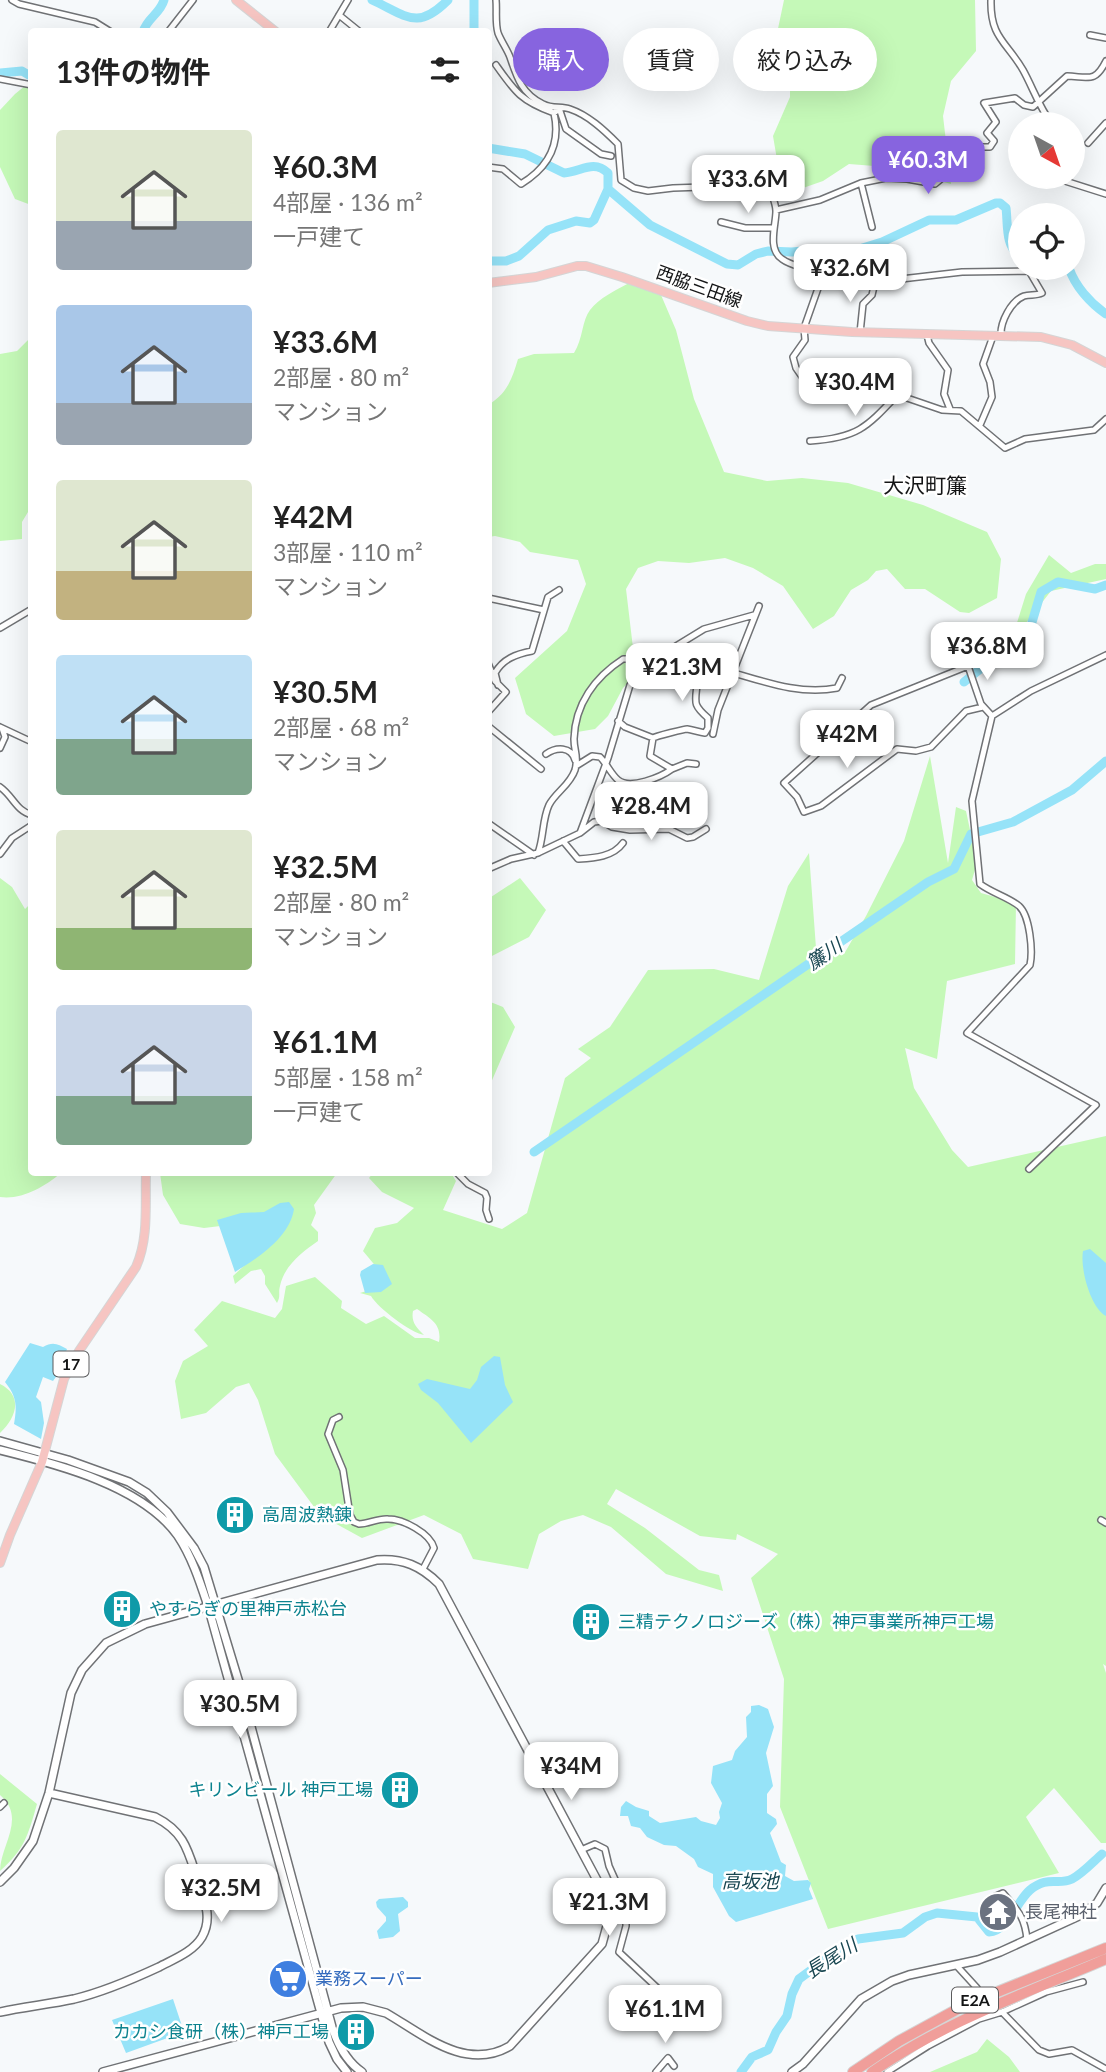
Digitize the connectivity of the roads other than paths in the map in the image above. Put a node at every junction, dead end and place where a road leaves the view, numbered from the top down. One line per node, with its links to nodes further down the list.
1 (12, 0): 8 (street)
2 (193, 0): 9 (street)
3 (236, 0): 10 (main road)
4 (348, 0): 7 (street)
5 (496, 0): 21 (street)
6 (991, 0): 20 (street)
7 (339, 15): 11 (street); 12 (street)
8 (105, 28)
9 (171, 28)
10 (271, 28)
11 (331, 28)
12 (355, 28)
13 (1090, 35): 14 (street)
14 (1106, 38)
15 (1106, 61): 20 (street)
16 (496, 65): 21 (street)
17 (2, 80): 18 (street); 19 (street)
18 (28, 84)
19 (0, 89)
20 (1038, 103): 22 (street); 27 (street)
21 (557, 111): 25 (street); 26 (street); 30 (street)
22 (1044, 112)
23 (1106, 122): 24 (street)
24 (1088, 143)
25 (611, 156)
26 (492, 168)
27 (861, 183): 30 (street); 32 (street)
28 (1085, 187): 29 (street)
29 (1106, 194)
30 (776, 210): 33 (street)
31 (721, 222): 33 (street)
32 (872, 227)
33 (773, 228): 34 (street)
34 (822, 277): 36 (street); 37 (street)
35 (492, 282): 37 (main road, 西脇三田線)
36 (875, 282): 38 (street); 40 (street)
37 (804, 328): 38 (main road, 西脇三田線); 42 (street)
38 (860, 333): 39 (main road, 西脇三田線)
39 (927, 335): 40 (main road, 西脇三田線); 43 (street)
40 (997, 336): 41 (main road, 西脇三田線); 45 (street)
41 (1106, 363)
42 (898, 394): 43 (street); 46 (street)
43 (950, 409): 45 (street)
44 (1106, 419): 45 (street)
45 (980, 425)
46 (810, 441)
47 (559, 590): 50 (street)
48 (492, 599): 50 (street)
49 (759, 606): 52 (street)
50 (544, 610): 60 (street)
51 (28, 611): 53 (street)
52 (754, 615): 55 (street); 57 (street)
53 (0, 628)
54 (1106, 655): 63 (street)
55 (663, 657): 68 (street); 74 (street)
56 (492, 672): 60 (street)
57 (734, 673): 58 (street); 67 (street)
58 (842, 678)
59 (665, 684): 64 (street)
60 (498, 685): 62 (street)
61 (984, 707): 61 (street); 63 (street)
62 (492, 708)
63 (992, 716): 90 (street)
64 (618, 721): 68 (street); 72 (street)
65 (1, 727): 69 (street); 70 (street)
66 (492, 729): 75 (street)
67 (713, 734)
68 (653, 738): 76 (street)
69 (28, 740)
70 (0, 748)
71 (545, 754): 74 (street)
72 (606, 762): 74 (street); 76 (street); 84 (street)
73 (696, 764): 76 (street)
74 (576, 766): 88 (street)
75 (541, 769)
76 (671, 769)
77 (0, 787): 78 (street)
78 (28, 814)
79 (619, 821): 81 (street)
80 (492, 825): 88 (street)
81 (608, 825): 83 (street); 84 (street)
82 (28, 828): 87 (street)
83 (706, 829)
84 (580, 833): 85 (street)
85 (563, 841): 86 (street); 88 (street)
86 (623, 843)
87 (0, 854)
88 (536, 854): 89 (street)
89 (492, 867)
90 (1028, 1169)
91 (146, 1176): 97 (main road, 17)
92 (460, 1176): 93 (street)
93 (489, 1219)
94 (339, 1417): 99 (street)
95 (0, 1441): 97 (street)
96 (0, 1450): 97 (street)
97 (44, 1458): 98 (main road, 17); 100 (street)
98 (0, 1563)
99 (423, 1569): 100 (street); 102 (street)
100 (212, 1605): 101 (street); 114 (street)
101 (49, 1793): 103 (street); 113 (street)
102 (581, 1850): 112 (street); 114 (street)
103 (0, 1882)
104 (1106, 1888): 106 (street)
105 (994, 1897): 106 (street)
106 (1027, 1940): 109 (street)
107 (1106, 1948): 123 (highway, E2A)
108 (1106, 1961): 124 (highway, E2A)
109 (956, 1965): 111 (street); 122 (street)
110 (1083, 1982): 115 (street)
111 (977, 1988)
112 (667, 1997)
113 (0, 2011)
114 (323, 2011): 118 (street); 119 (street); 120 (street)
115 (1002, 2012): 117 (street); 125 (street)
116 (674, 2066): 121 (street)
117 (1106, 2069)
118 (103, 2072)
119 (347, 2072)
120 (362, 2072)
121 (656, 2072)
122 (792, 2072)
123 (853, 2072)
124 (872, 2072)
125 (887, 2072)

